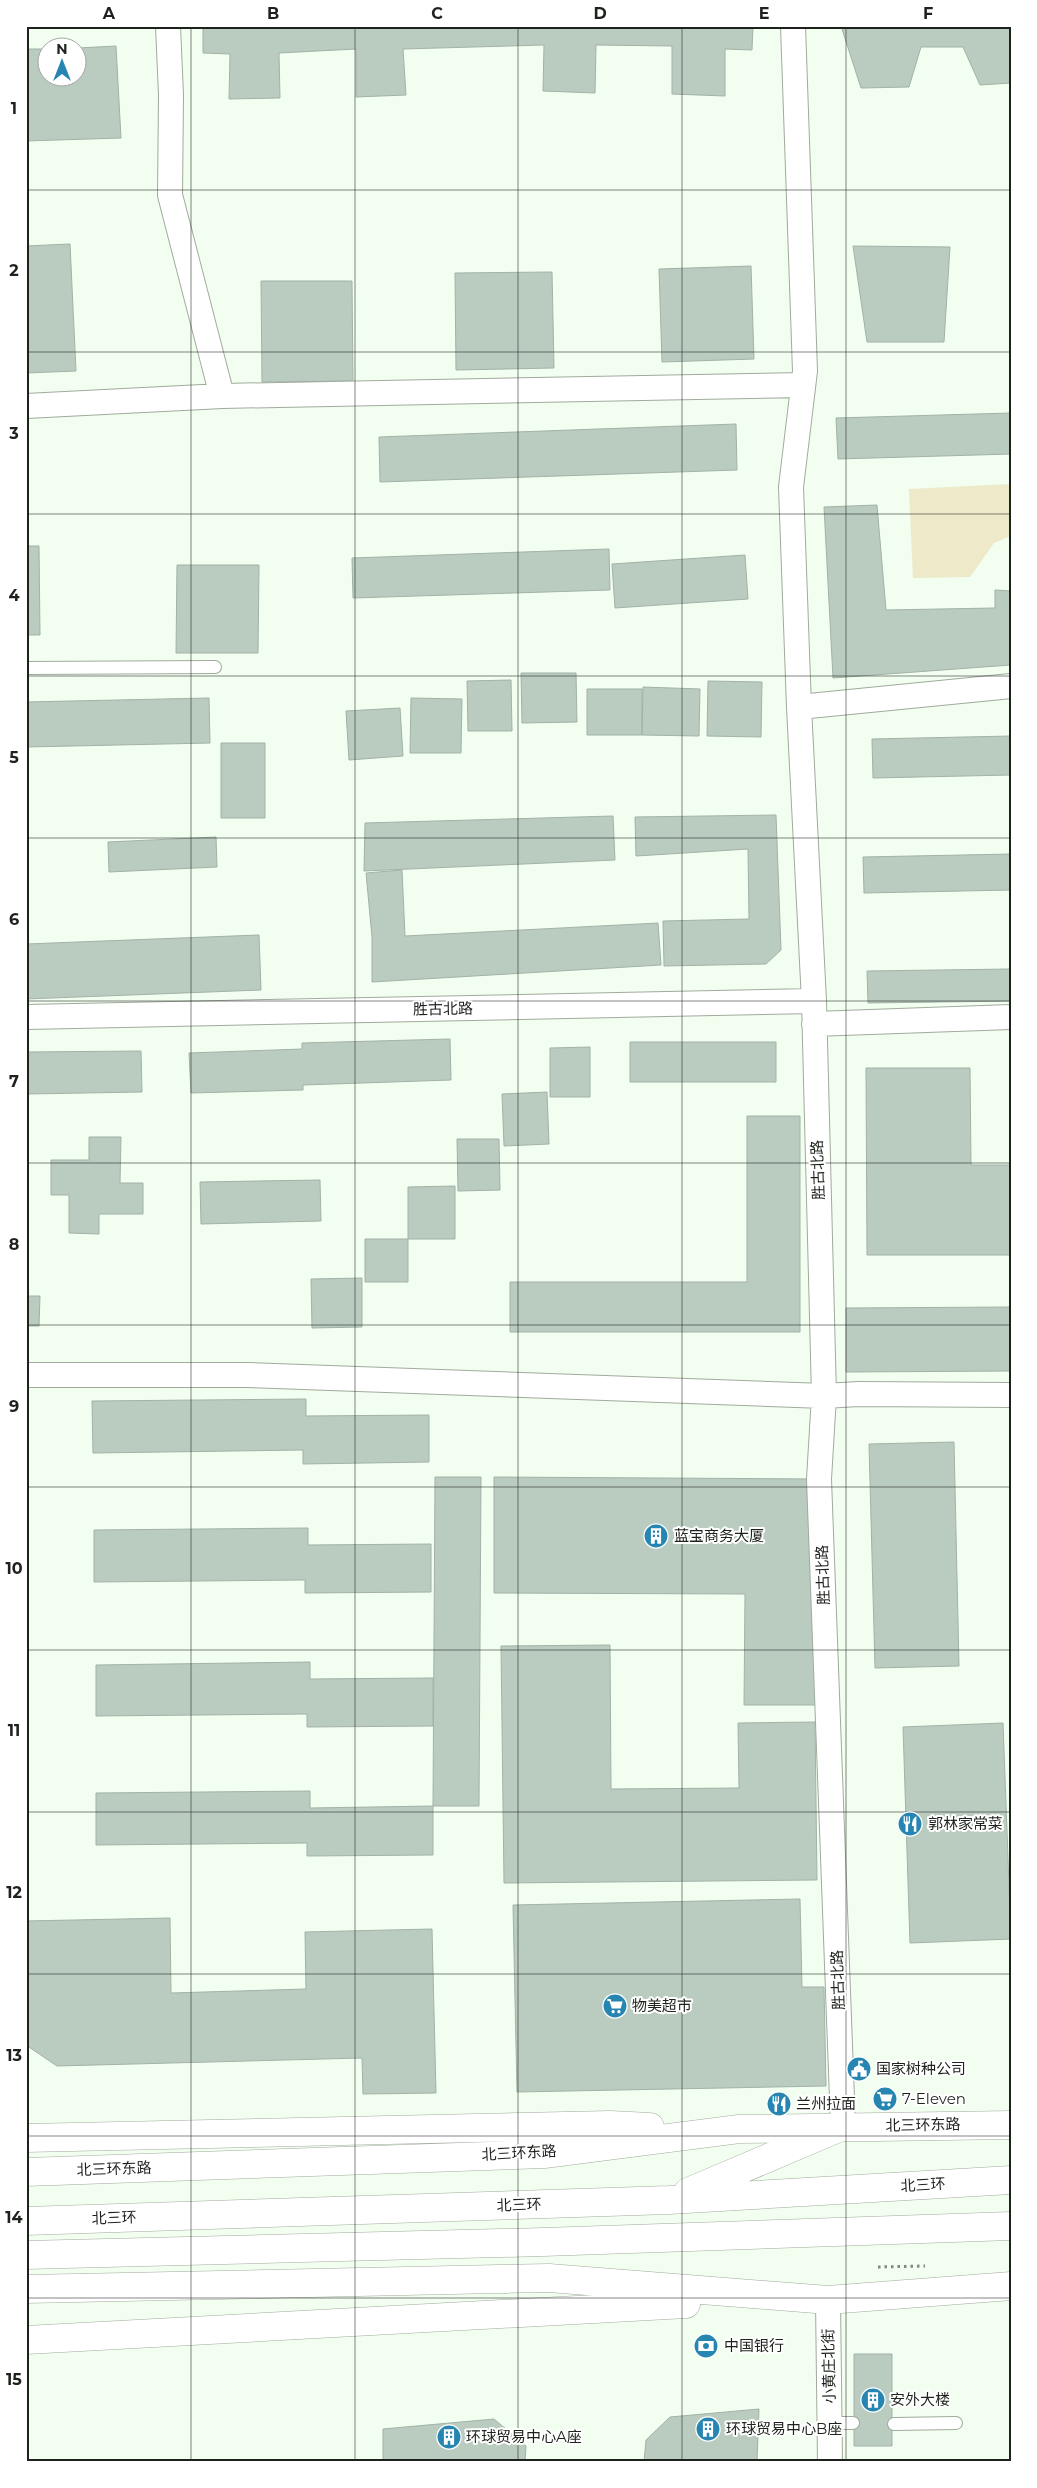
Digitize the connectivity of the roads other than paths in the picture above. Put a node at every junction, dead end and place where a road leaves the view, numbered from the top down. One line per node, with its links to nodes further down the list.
1 (168, 26): 4 (street)
2 (793, 26): 3 (street)
3 (803, 385): 4 (street); 9 (street)
4 (222, 396): 5 (street)
5 (26, 406)
6 (215, 667): 7 (lane)
7 (26, 668)
8 (1011, 686): 9 (street)
9 (799, 707): 10 (street)
10 (814, 1012): 11 (street); 12 (street, 胜古北路); 15 (street, 胜古北路)
11 (1011, 1016)
12 (26, 1017)
13 (26, 1374): 15 (street)
14 (1011, 1395): 15 (street)
15 (824, 1396): 17 (street, 胜古北路)
16 (1011, 2125): 17 (main road, 北三环东路)
17 (843, 2126): 18 (main road, 北三环东路); 22 (main road)
18 (738, 2129): 19 (main road); 20 (main road, 北三环东路)
19 (26, 2138)
20 (26, 2172)
21 (1011, 2180): 22 (main road, 北三环)
22 (669, 2200): 23 (main road, 北三环)
23 (26, 2221)
24 (1011, 2226): 25 (main road)
25 (26, 2254)
26 (1011, 2286): 29 (main road)
27 (26, 2289): 28 (main road)
28 (787, 2298): 29 (main road); 30 (main road)
29 (828, 2300): 33 (street, 小黄庄北街)
30 (26, 2340)
31 (956, 2423): 32 (lane)
32 (894, 2424)
33 (830, 2462)

